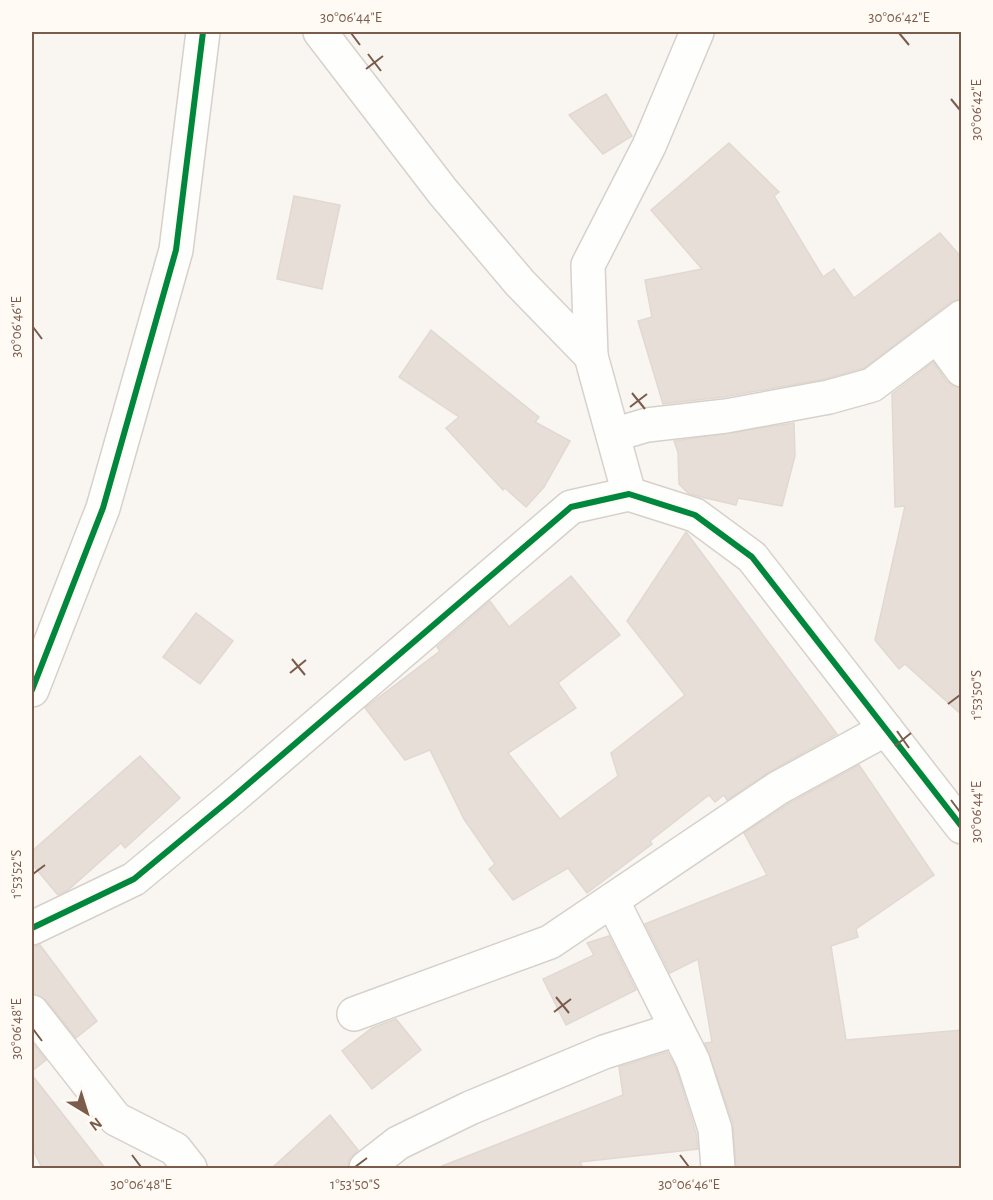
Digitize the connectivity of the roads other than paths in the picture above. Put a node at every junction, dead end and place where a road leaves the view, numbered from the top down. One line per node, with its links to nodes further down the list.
1 (203, 32): 9 (street)
2 (320, 32): 5 (street)
3 (698, 32): 5 (street)
4 (949, 327): 6 (street); 7 (street)
5 (591, 356): 7 (street)
6 (962, 370)
7 (613, 435): 8 (street)
8 (629, 494): 10 (street); 13 (street)
9 (32, 690)
10 (886, 729): 11 (street); 12 (street)
11 (962, 827)
12 (612, 900): 15 (street); 16 (street)
13 (32, 928)
14 (32, 1012): 17 (street)
15 (354, 1014)
16 (677, 1029): 18 (street); 19 (street)
17 (190, 1168)
18 (366, 1168)
19 (718, 1168)

